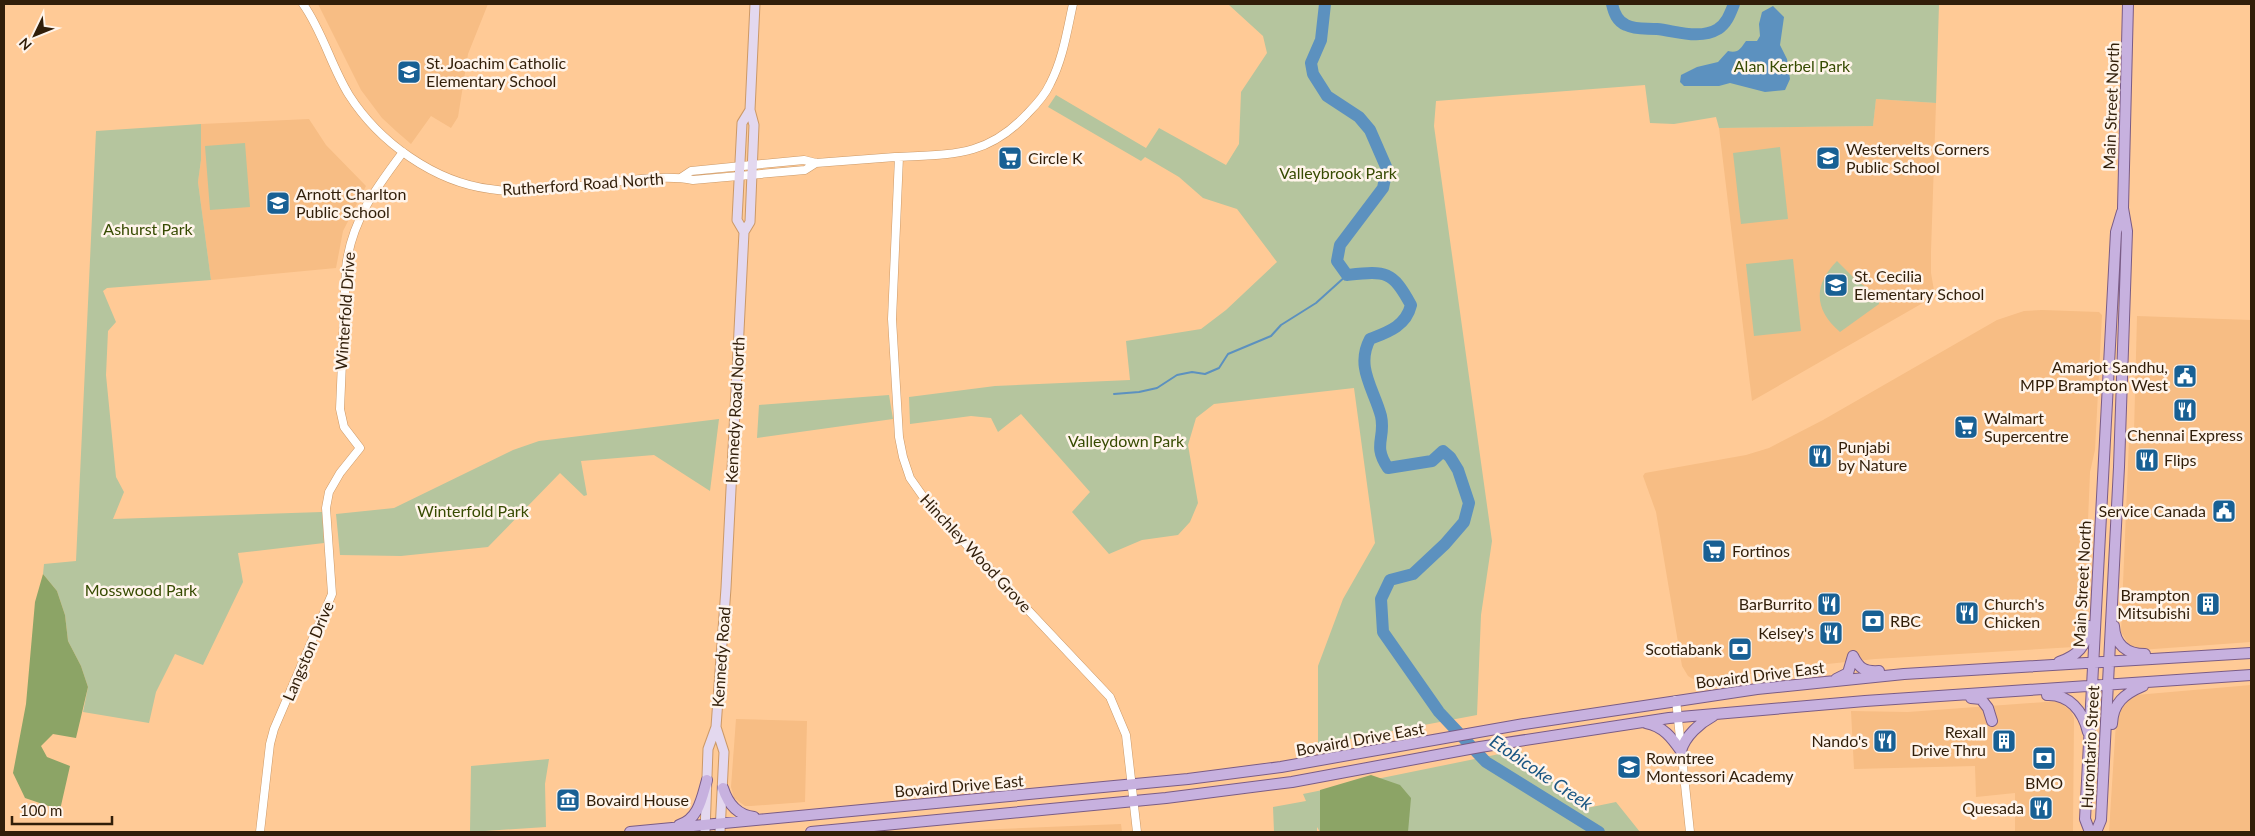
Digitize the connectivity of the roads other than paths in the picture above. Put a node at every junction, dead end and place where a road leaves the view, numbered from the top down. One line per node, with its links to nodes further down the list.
1 (303, 4): 6 (street, Rutherford Road North)
2 (755, 4): 5 (main road, Kennedy Road North)
3 (1073, 4): 7 (street, Rutherford Road North)
4 (2128, 4): 10 (main road, Main Street North)
5 (750, 110): 8 (main road, Kennedy Road North); 9 (main road, Kennedy Road North)
6 (403, 152): 9 (street, Rutherford Road North); 12 (street, Winterfold Drive)
7 (899, 157): 8 (street, Rutherford Road North); 39 (street, Hinchley Wood Grove)
8 (752, 169): 9 (street, Rutherford Road North); 11 (main road, Kennedy Road North)
9 (740, 171): 11 (main road, Kennedy Road North)
10 (2123, 208): 14 (main road, Main Street North); 15 (main road, Main Street North)
11 (744, 232): 13 (main road, Kennedy Road North)
12 (360, 448): 46 (street, Langston Drive)
13 (726, 588): 34 (main road, Kennedy Road)
14 (2096, 607): 19 (main road, Main Street North); 20 (main road)
15 (2112, 608): 17 (main road); 18 (main road, Main Street North)
16 (2251, 653): 17 (main road)
17 (2163, 658): 18 (main road, Bovaird Drive East)
18 (2109, 662): 19 (main road, Bovaird Drive East); 25 (main road, Hurontario Street)
19 (2093, 663): 20 (main road, Bovaird Drive East); 26 (main road, Hurontario Street)
20 (2048, 665): 21 (main road, Bovaird Drive East)
21 (1892, 675): 23 (main road, Bovaird Drive East); 23 (main road)
22 (2251, 675): 24 (main road)
23 (1820, 682): 29 (main road, Bovaird Drive East)
24 (2158, 683): 25 (main road, Bovaird Drive East); 36 (main road)
25 (2108, 686): 26 (main road, Bovaird Drive East); 36 (main road, Hurontario Street)
26 (2092, 687): 27 (main road, Bovaird Drive East); 35 (main road, Hurontario Street)
27 (2028, 690): 28 (main road, Bovaird Drive East); 35 (main road)
28 (1963, 695): 30 (main road, Bovaird Drive East); 32 (main road)
29 (1676, 700): 31 (street); 39 (main road, Bovaird Drive East)
30 (1714, 715): 31 (main road, Bovaird Drive East); 37 (main road)
31 (1678, 718): 33 (main road, Bovaird Drive East); 37 (street)
32 (1992, 721)
33 (1640, 722): 37 (main road); 41 (main road, Bovaird Drive East)
34 (716, 727): 38 (main road); 40 (main road)
35 (2089, 737): 51 (main road, Hurontario Street)
36 (2105, 743): 52 (main road, Hurontario Street)
37 (1681, 751): 50 (street)
38 (706, 780): 43 (main road); 44 (main road)
39 (1132, 784): 41 (street, Hinchley Wood Grove); 42 (main road, Bovaird Drive East)
40 (724, 788): 42 (main road); 45 (main road)
41 (1133, 800): 48 (main road, Bovaird Drive East); 49 (street, Hinchley Wood Grove)
42 (765, 819): 45 (main road, Bovaird Drive East)
43 (671, 828): 44 (main road, Bovaird Drive East); 47 (main road, Bovaird Drive East)
44 (705, 828): 45 (main road, Bovaird Drive East)
45 (720, 828)
46 (260, 832)
47 (630, 832)
48 (811, 832)
49 (1137, 832)
50 (1690, 832)
51 (2090, 832)
52 (2096, 832)

